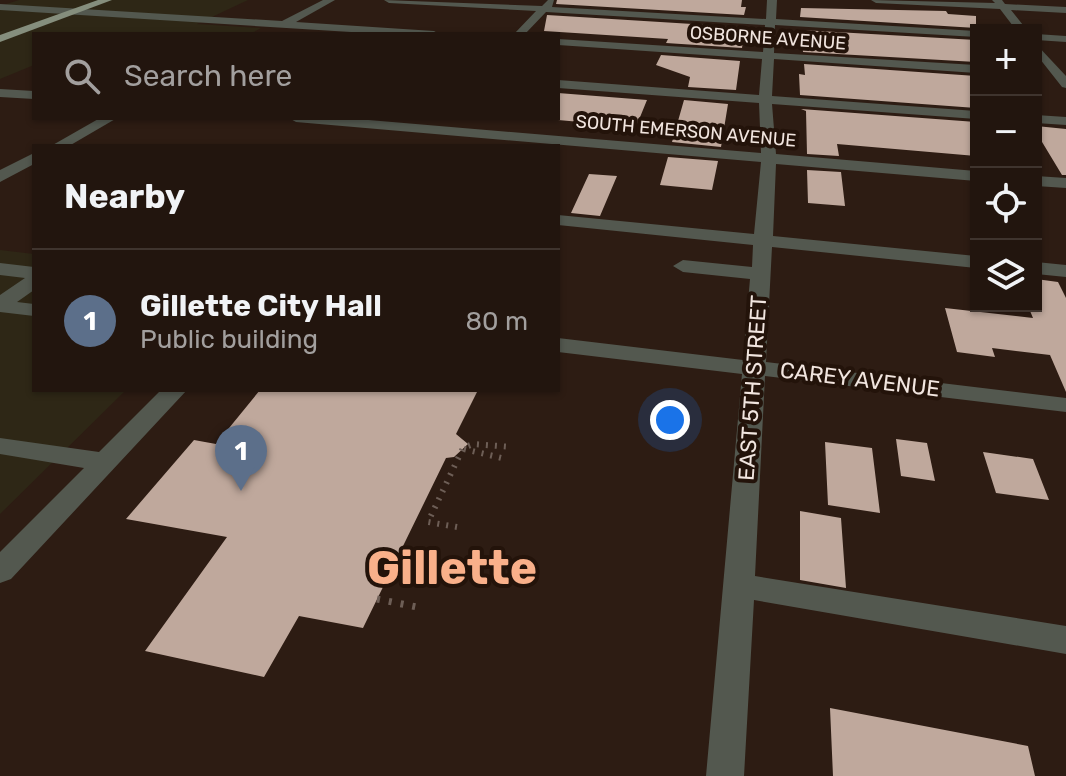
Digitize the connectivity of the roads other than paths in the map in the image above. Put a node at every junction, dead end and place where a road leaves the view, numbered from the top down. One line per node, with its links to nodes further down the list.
1 (9, 0): 8 (street)
2 (107, 0): 11 (main road)
3 (330, 0): 14 (street)
4 (389, 0): 9 (street)
5 (553, 0): 9 (street)
6 (876, 0): 7 (street)
7 (1000, 3): 10 (street); 13 (street)
8 (0, 5): 11 (street)
9 (544, 9): 12 (street); 17 (street)
10 (1066, 10)
11 (76, 11): 14 (street); 20 (main road)
12 (771, 11): 18 (street); 24 (street, EAST 5TH STREET)
13 (1017, 24)
14 (284, 25): 15 (street); 16 (street)
15 (271, 32)
16 (401, 32)
17 (521, 32)
18 (970, 33)
19 (1042, 37): 21 (street)
20 (0, 39)
21 (1066, 39)
22 (560, 42): 24 (street, OSBORNE AVENUE)
23 (1042, 54): 27 (street)
24 (768, 55): 25 (street, OSBORNE AVENUE); 31 (street, EAST 5TH STREET)
25 (970, 69)
26 (1042, 74): 27 (street)
27 (1063, 78)
28 (560, 84): 31 (street)
29 (0, 93): 30 (street)
30 (32, 95)
31 (765, 99): 32 (street); 40 (street, EAST 5TH STREET)
32 (970, 115)
33 (1042, 119): 36 (street)
34 (106, 120): 38 (street)
35 (342, 120): 37 (street, SOUTH EMERSON AVENUE)
36 (1066, 121)
37 (434, 124): 39 (street); 40 (street, SOUTH EMERSON AVENUE)
38 (62, 144)
39 (414, 144)
40 (769, 158): 43 (street, SOUTH EMERSON AVENUE); 48 (street, EAST 5TH STREET)
41 (0, 163): 42 (street)
42 (30, 163): 44 (street)
43 (970, 175)
44 (0, 177)
45 (1042, 181): 46 (street)
46 (1066, 183)
47 (560, 220): 48 (street)
48 (762, 240): 49 (street); 55 (street, EAST 5TH STREET)
49 (970, 261)
50 (683, 266): 55 (street)
51 (0, 269): 54 (street)
52 (1042, 269): 53 (street)
53 (1066, 271)
54 (32, 273)
55 (760, 274): 60 (street, EAST 5TH STREET)
56 (32, 282): 57 (street)
57 (0, 305): 58 (street)
58 (32, 310)
59 (560, 345): 60 (street, CAREY AVENUE)
60 (753, 367): 62 (street, CAREY AVENUE); 66 (street, EAST 5TH STREET)
61 (173, 392): 64 (street)
62 (1066, 405)
63 (0, 446): 64 (street)
64 (105, 462): 65 (street)
65 (0, 571)
66 (738, 585): 67 (street); 68 (street, EAST 5TH STREET)
67 (1066, 640)
68 (725, 776)

